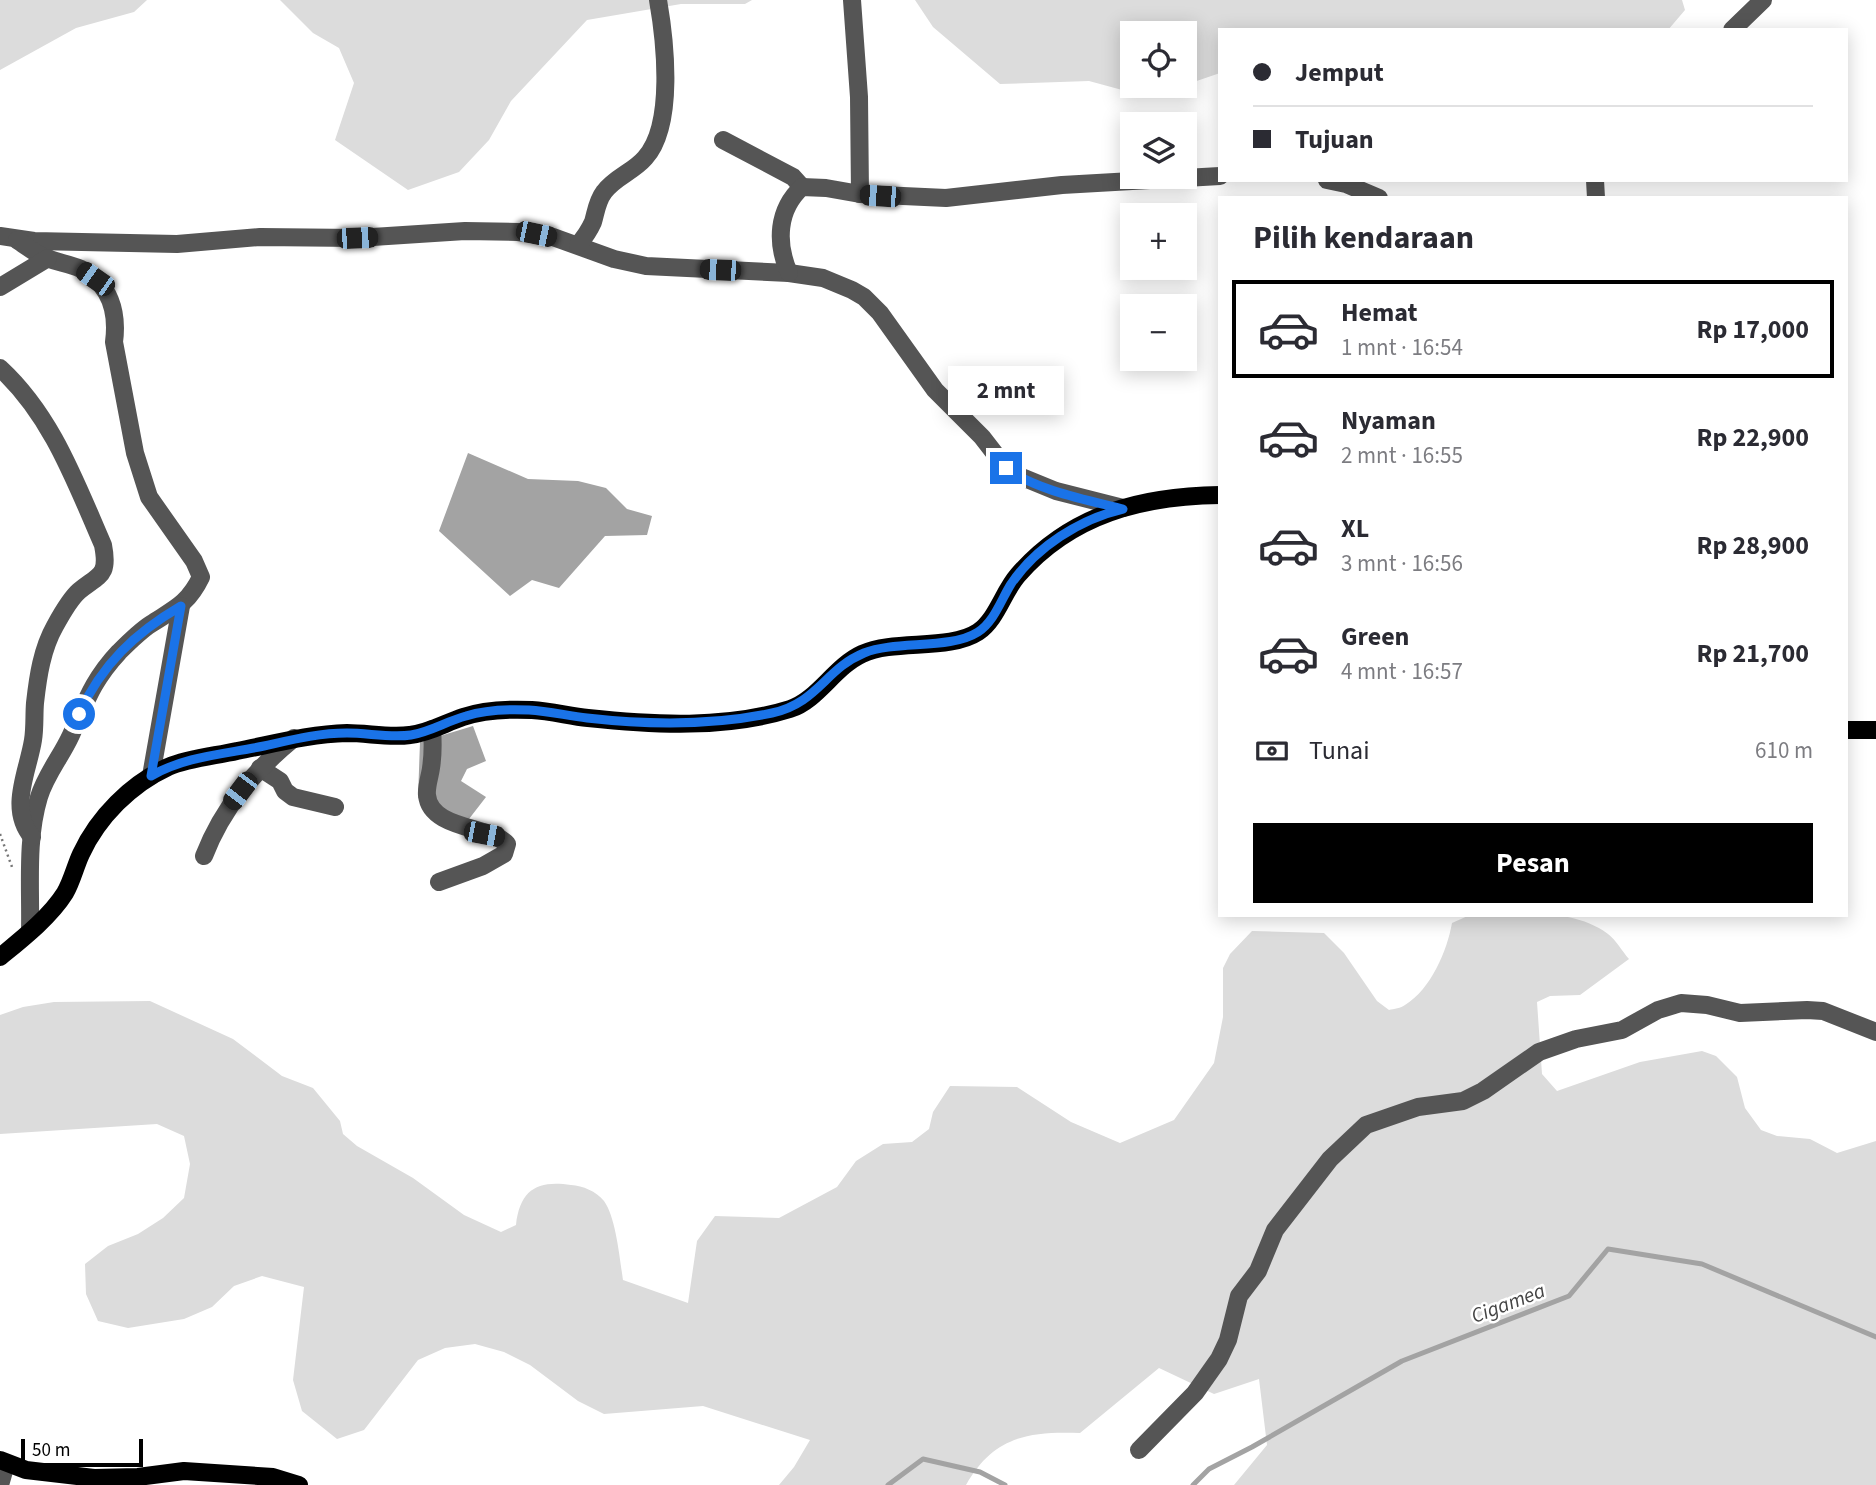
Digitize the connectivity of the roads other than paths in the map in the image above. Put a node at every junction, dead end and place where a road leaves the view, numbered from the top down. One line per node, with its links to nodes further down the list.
1 (658, 0): 12 (street)
2 (852, 0): 9 (street)
3 (1763, 0): 4 (street)
4 (1734, 28)
5 (723, 140): 8 (street)
6 (1218, 176): 9 (street)
7 (1336, 182): 10 (street)
8 (802, 187): 9 (street); 14 (street)
9 (860, 194)
10 (1374, 196)
11 (9, 238): 12 (street); 13 (street)
12 (578, 245): 14 (street)
13 (47, 258): 15 (street); 19 (street)
14 (789, 273): 18 (street)
15 (0, 287)
16 (0, 368): 27 (street)
17 (1218, 495): 18 (main road)
18 (1123, 509): 20 (main road)
19 (181, 606): 25 (street); 27 (street)
20 (432, 729): 23 (main road); 29 (street)
21 (1848, 730): 22 (main road)
22 (1876, 730)
23 (293, 738): 24 (street); 25 (main road)
24 (260, 768): 26 (street); 28 (street)
25 (151, 776): 30 (main road)
26 (335, 807)
27 (32, 837): 30 (street)
28 (204, 856)
29 (439, 882)
30 (30, 931): 31 (main road)
31 (0, 957)
32 (1876, 1032): 33 (street)
33 (1139, 1450)
34 (3, 1462): 35 (street); 36 (main road)
35 (0, 1485)
36 (299, 1485)

